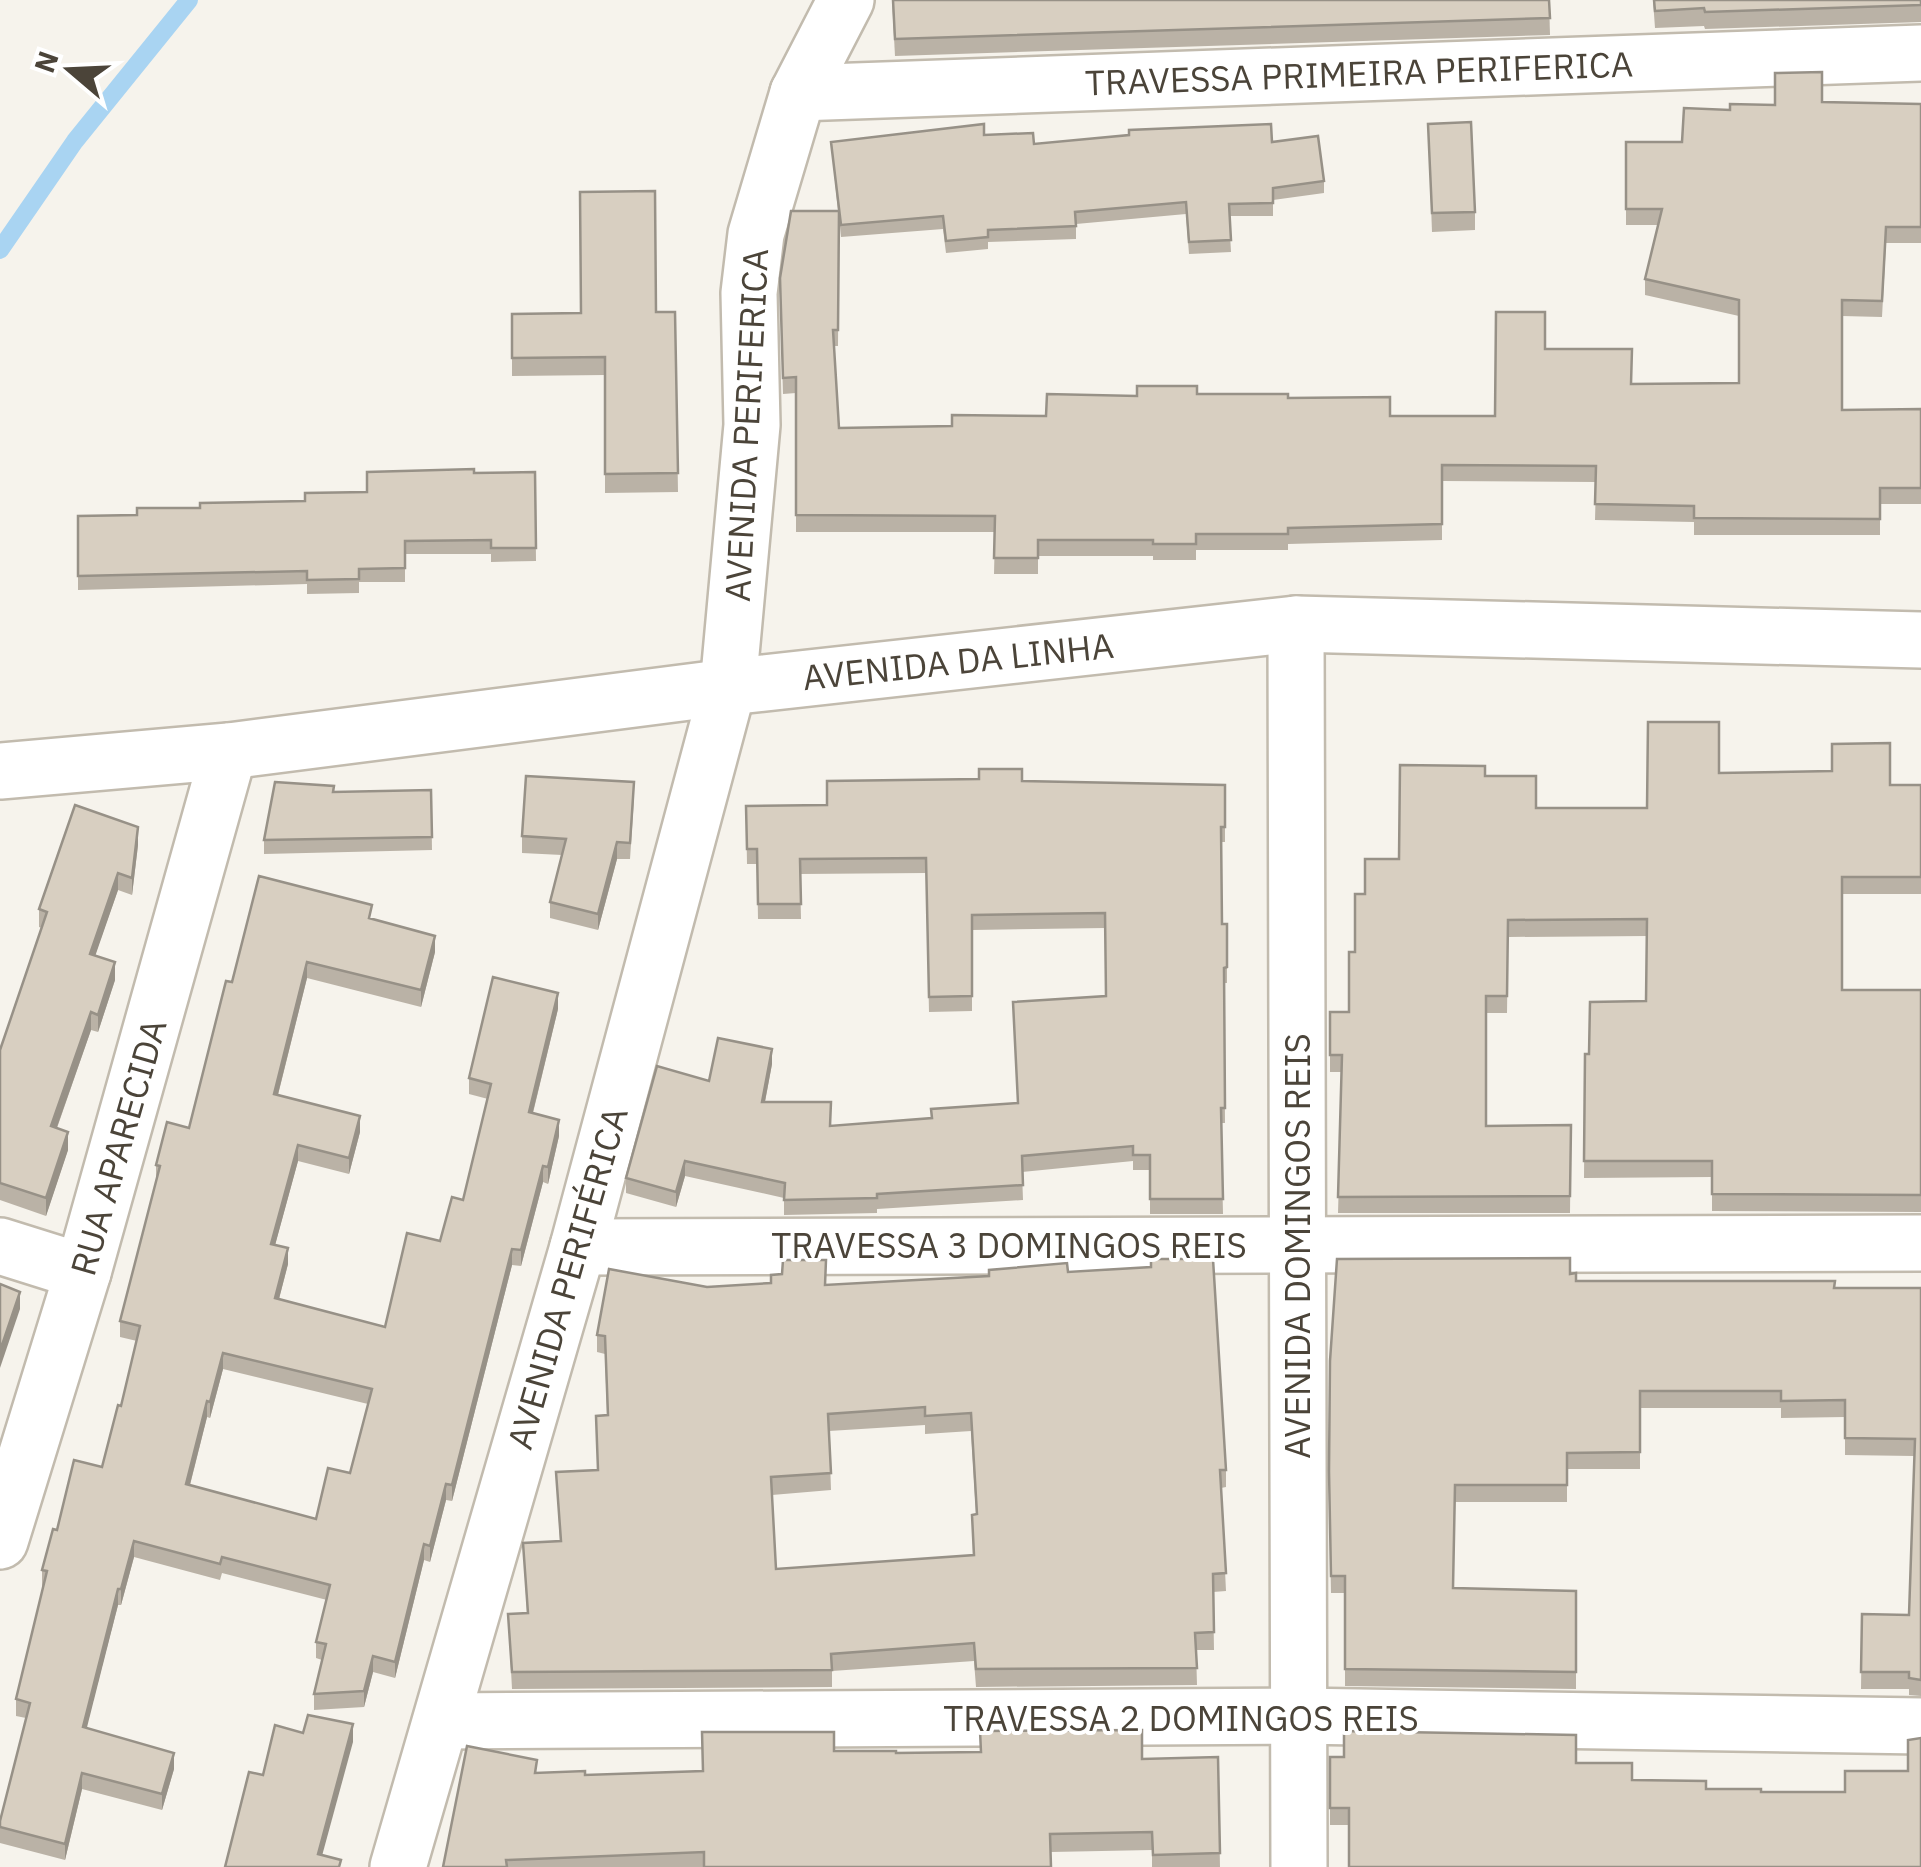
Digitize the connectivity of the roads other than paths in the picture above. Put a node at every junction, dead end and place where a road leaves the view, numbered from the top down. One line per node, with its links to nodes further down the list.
1 (846, 0): 3 (street, AVENIDA PERIFERICA)
2 (1921, 53): 3 (street, TRAVESSA PRIMEIRA PERIFERICA)
3 (798, 93): 6 (street, AVENIDA PERIFERICA)
4 (1296, 624): 5 (street, AVENIDA DA LINHA); 6 (street, AVENIDA DA LINHA); 9 (street, AVENIDA DOMINGOS REIS)
5 (1921, 640)
6 (728, 687): 7 (street, AVENIDA DA LINHA); 12 (street, AVENIDA PERIFÉRICA)
7 (229, 751): 8 (street, AVENIDA DA LINHA); 13 (street, RUA APARECIDA)
8 (0, 771)
9 (1296, 1243): 10 (street, TRAVESSA 3 DOMINGOS REIS); 12 (street, TRAVESSA 3 DOMINGOS REIS); 15 (street, AVENIDA DOMINGOS REIS)
10 (1921, 1243)
11 (0, 1246): 13 (street)
12 (578, 1246): 16 (street, AVENIDA PERIFÉRICA)
13 (83, 1272): 14 (street, RUA APARECIDA)
14 (0, 1541)
15 (1298, 1716): 16 (street, TRAVESSA 2 DOMINGOS REIS); 17 (street, TRAVESSA 2 DOMINGOS REIS); 19 (street, AVENIDA DOMINGOS REIS)
16 (441, 1721): 18 (street, AVENIDA PERIFÉRICA)
17 (1921, 1726)
18 (398, 1867)
19 (1299, 1867)

